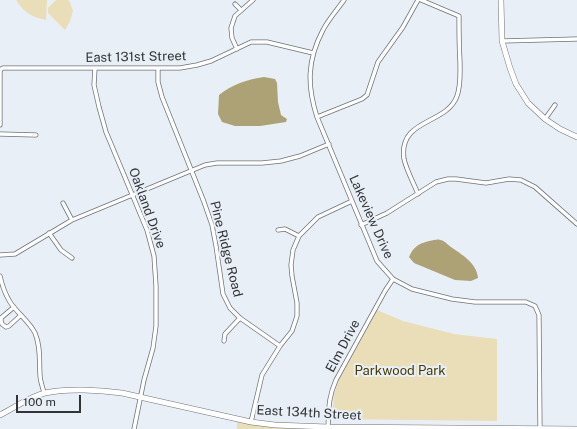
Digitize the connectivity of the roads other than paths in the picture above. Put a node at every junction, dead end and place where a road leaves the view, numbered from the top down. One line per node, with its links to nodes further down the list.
1 (253, 0): 7 (street)
2 (344, 0): 11 (street, Lakeview Drive)
3 (418, 0): 15 (street)
4 (422, 0): 23 (street)
5 (502, 0): 9 (street)
6 (235, 4): 7 (street)
7 (242, 10): 10 (street)
8 (577, 39): 9 (street)
9 (502, 41): 16 (street)
10 (237, 49): 11 (street, East 131st Street); 13 (street, East 131st Street)
11 (313, 53): 15 (street, Lakeview Drive)
12 (95, 68): 13 (street, East 131st Street); 17 (street, East 131st Street); 24 (street, Oakland Drive)
13 (158, 68): 22 (street, Pine Ridge Road)
14 (555, 105): 16 (street)
15 (317, 117): 21 (street, Lakeview Drive)
16 (545, 119): 20 (street)
17 (0, 125)
18 (0, 134): 19 (street)
19 (36, 135)
20 (577, 137)
21 (329, 144): 22 (street); 25 (street, Lakeview Drive)
22 (192, 170): 24 (street); 39 (street, Pine Ridge Road)
23 (418, 194): 28 (street); 29 (street)
24 (133, 195): 27 (street); 43 (street, Oakland Drive)
25 (352, 202): 29 (street, Lakeview Drive); 32 (street)
26 (63, 203): 27 (street)
27 (72, 220): 31 (street)
28 (577, 224)
29 (361, 225): 36 (street, Lakeview Drive)
30 (278, 230): 32 (street)
31 (49, 233): 33 (street); 34 (street)
32 (299, 236): 41 (street)
33 (0, 255)
34 (72, 258)
35 (0, 276): 37 (street)
36 (393, 279): 46 (street, Elm Drive); 48 (street, Lakeview Drive)
37 (14, 307): 38 (street); 38 (street)
38 (21, 315): 42 (street)
39 (240, 318): 40 (street); 41 (street, Pine Ridge Road)
40 (224, 341)
41 (280, 346): 45 (street)
42 (44, 393): 43 (street, East 134th Street); 44 (street, East 134th Street)
43 (141, 397): 45 (street, East 134th Street); 47 (street, Oakland Drive)
44 (0, 415)
45 (251, 422): 46 (street, East 134th Street)
46 (328, 427): 48 (street, East 134th Street)
47 (134, 429)
48 (540, 429): 49 (street, East 134th Street)
49 (558, 429): 50 (street, East 134th Street)
50 (577, 429)

